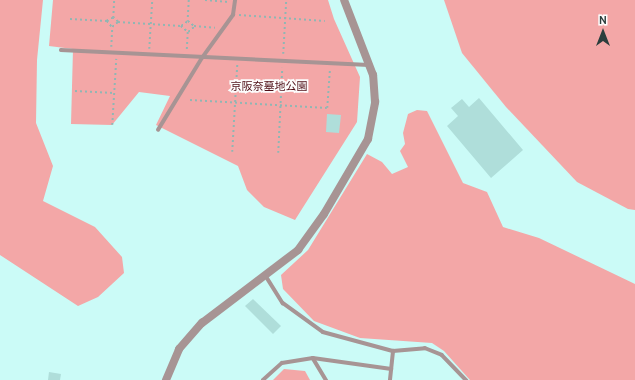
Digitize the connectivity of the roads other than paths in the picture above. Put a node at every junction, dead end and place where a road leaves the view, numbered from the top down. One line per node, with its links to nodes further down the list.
1 (344, 0): 5 (street)
2 (235, 1): 4 (lane)
3 (61, 50): 4 (lane)
4 (202, 58): 5 (lane); 6 (lane)
5 (369, 66): 7 (street)
6 (158, 130)
7 (266, 276): 8 (lane); 11 (street)
8 (393, 351): 10 (lane); 15 (lane)
9 (313, 358): 10 (lane); 12 (lane); 13 (lane)
10 (391, 369): 14 (lane)
11 (166, 380)
12 (263, 380)
13 (326, 380)
14 (390, 380)
15 (466, 380)

